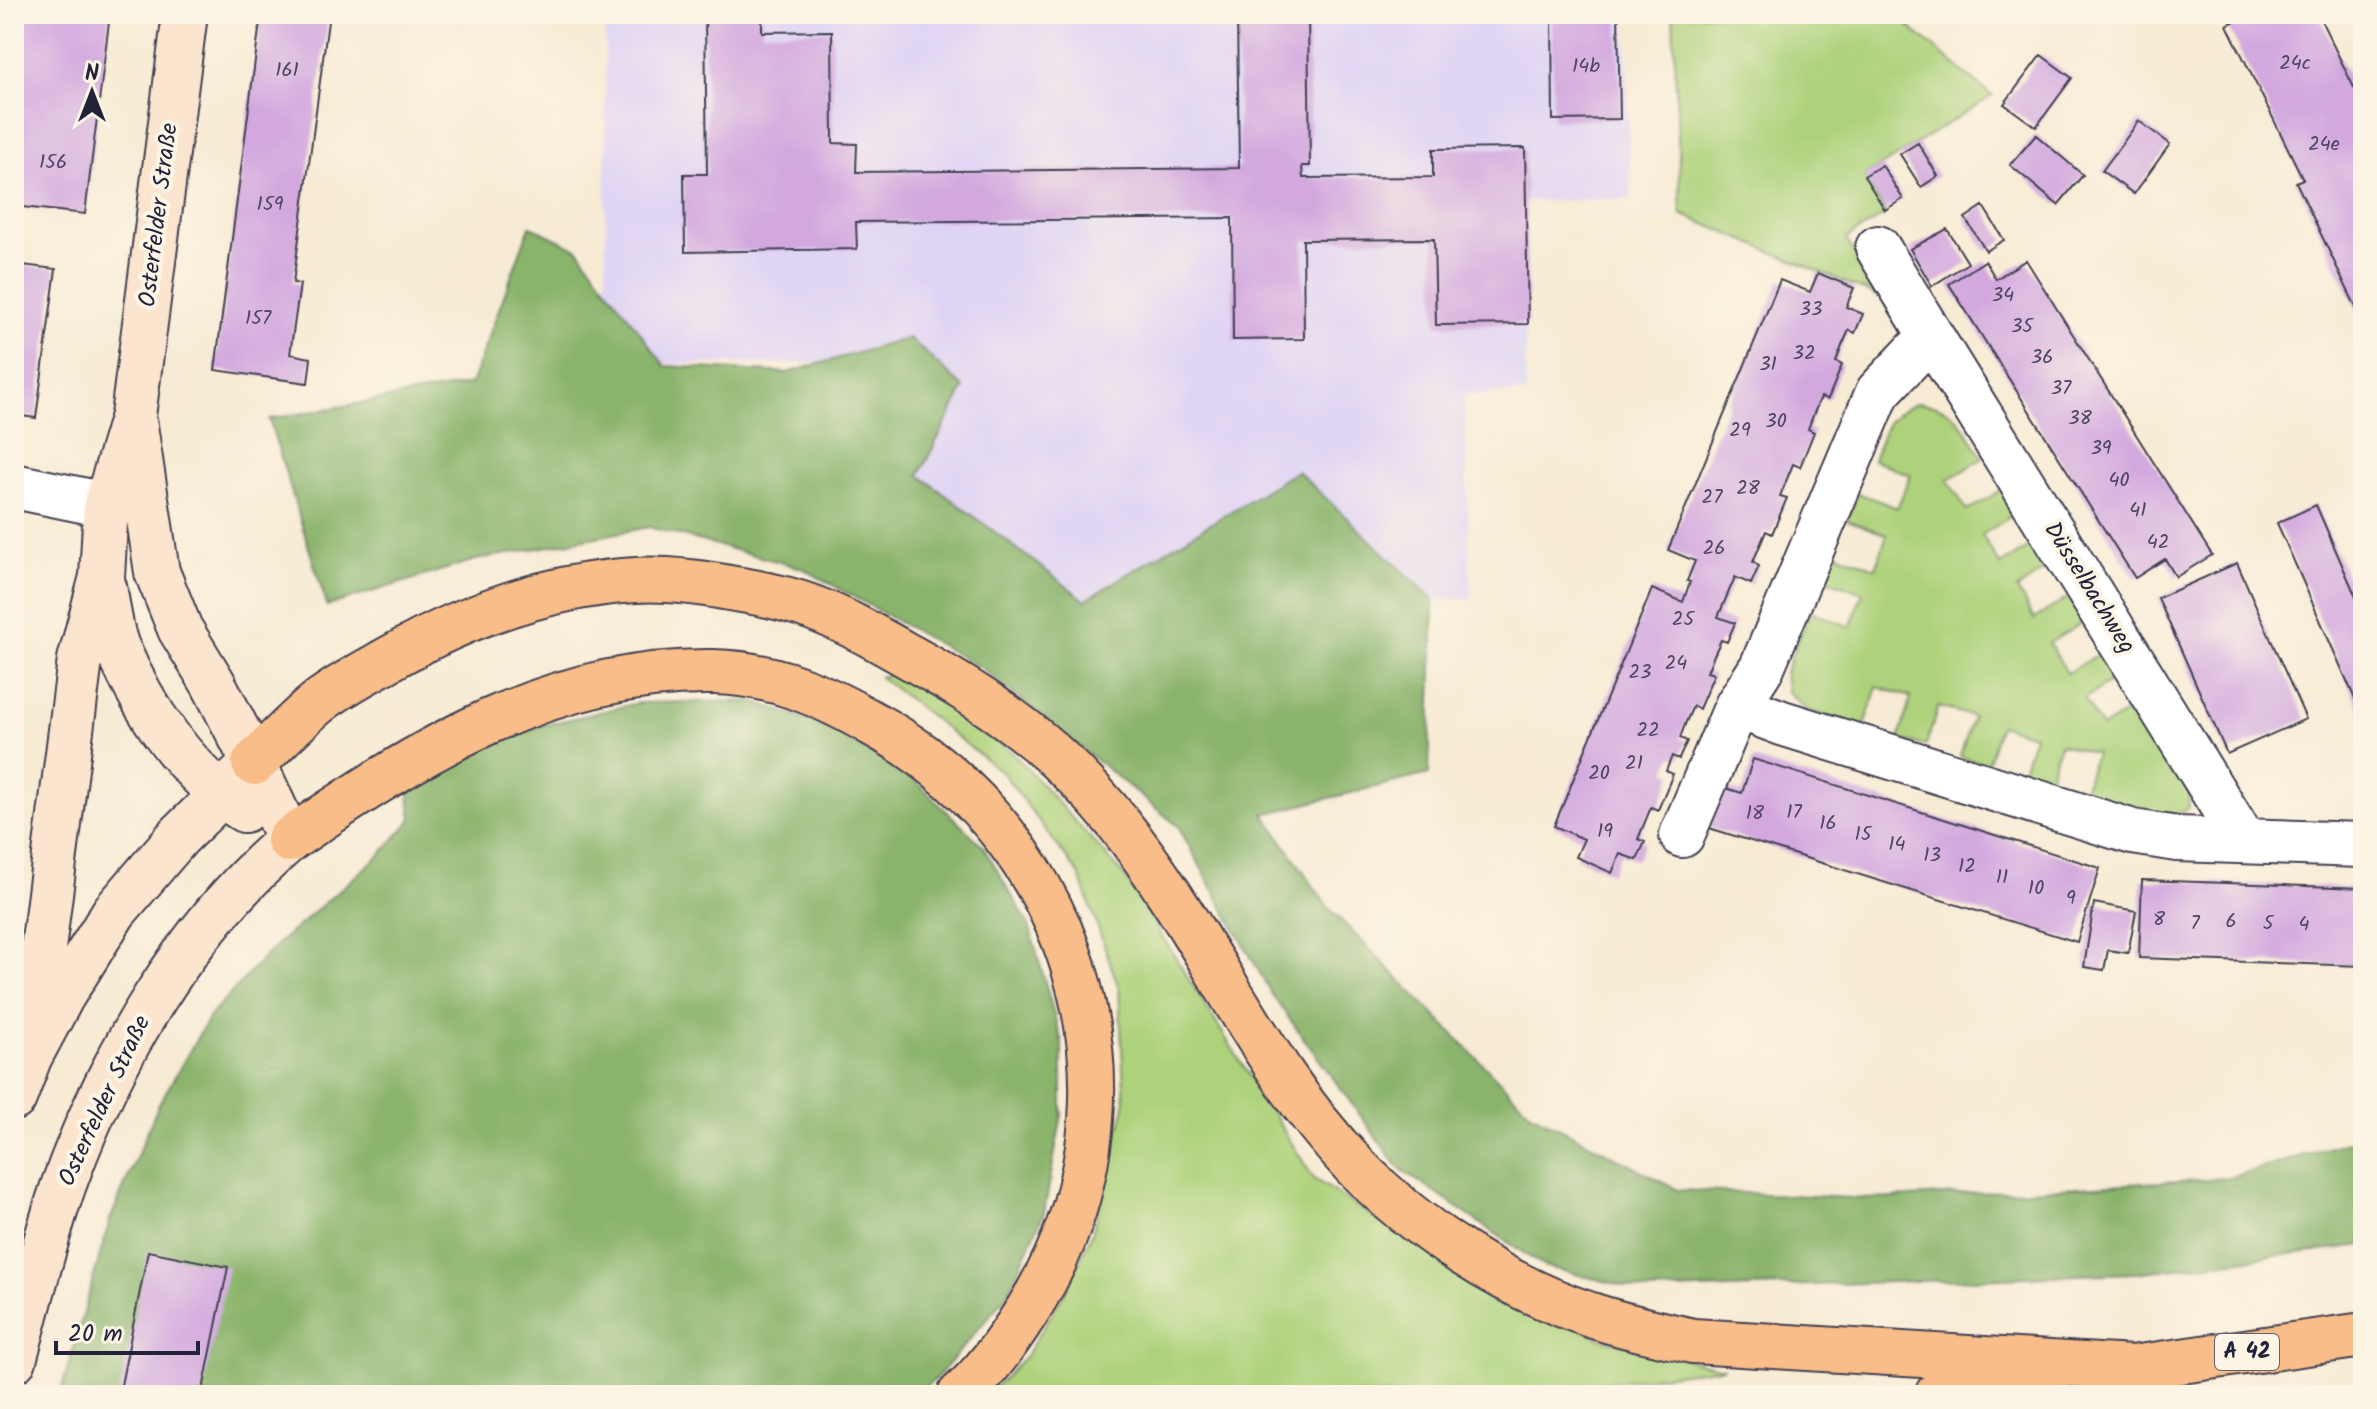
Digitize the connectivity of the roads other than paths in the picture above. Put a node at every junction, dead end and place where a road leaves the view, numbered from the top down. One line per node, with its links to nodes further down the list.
1 (185, 14): 4 (main road, Osterfelder Straße)
2 (1878, 248): 3 (street, Düsselbachweg)
3 (1931, 336): 8 (street); 13 (street, Düsselbachweg)
4 (133, 416): 6 (main road, Osterfelder Straße); 9 (main road, Osterfelder Straße)
5 (14, 486): 6 (street)
6 (106, 505): 7 (main road, Osterfelder Straße)
7 (102, 577): 10 (main road, Osterfelder Straße); 15 (main road, Osterfelder Straße)
8 (1737, 706): 11 (street); 13 (street)
9 (254, 763): 10 (main road, Osterfelder Straße); 12 (main road, Osterfelder Straße); 18 (highway)
10 (220, 795): 12 (main road, Osterfelder Straße); 15 (main road, Osterfelder Straße)
11 (1682, 835)
12 (289, 840): 17 (main road, Osterfelder Straße); 19 (highway)
13 (2244, 841): 14 (street)
14 (2363, 845)
15 (22, 1078)
16 (2363, 1335): 18 (highway, A 42)
17 (14, 1360)
18 (2132, 1368): 20 (highway, A 42)
19 (960, 1395)
20 (1937, 1395)

